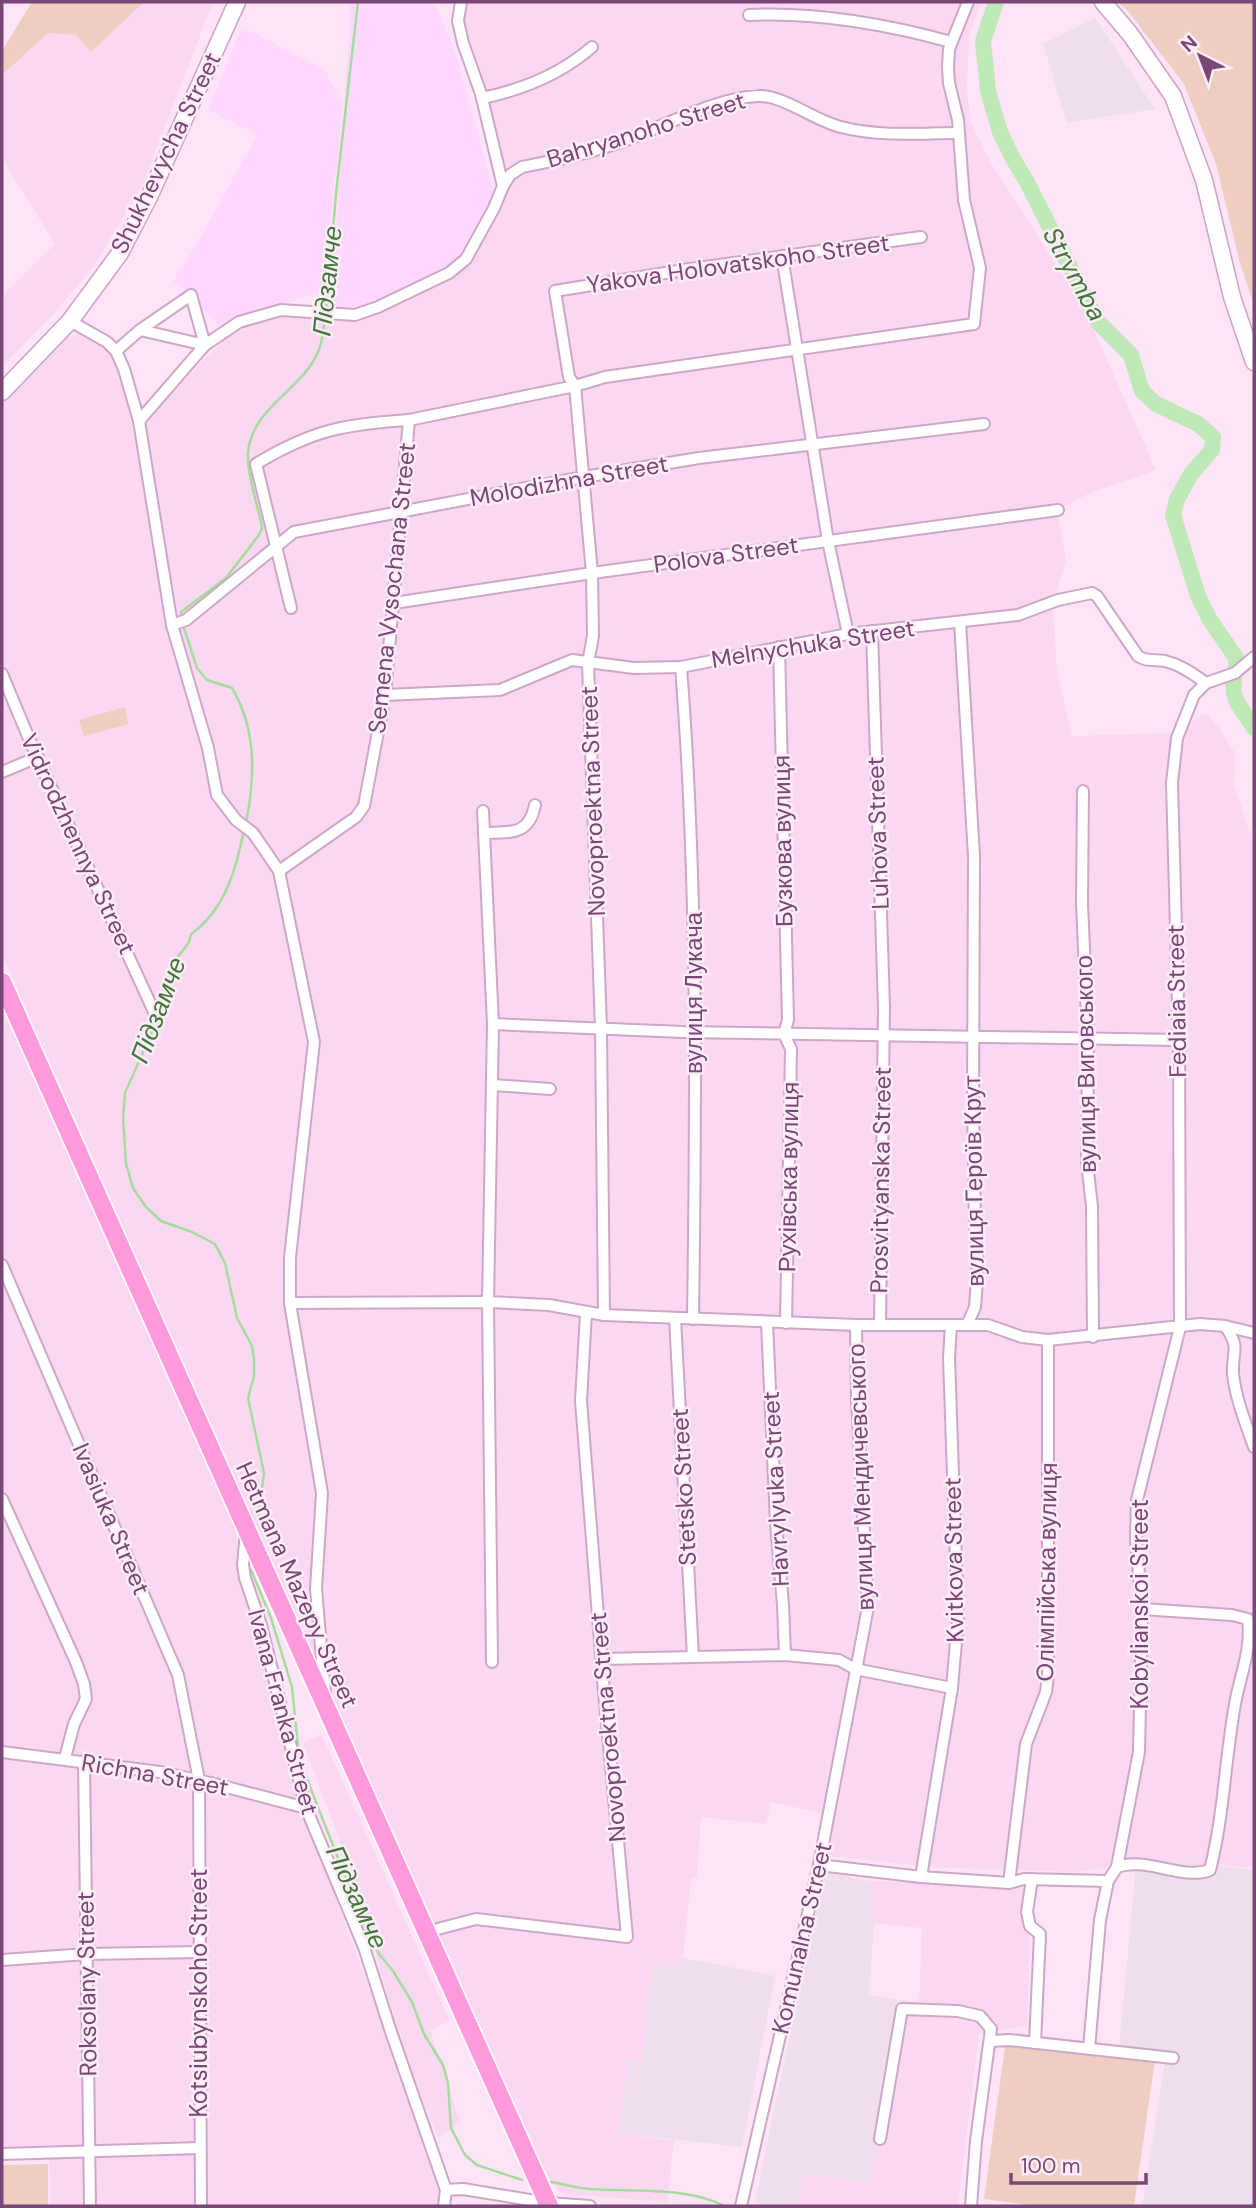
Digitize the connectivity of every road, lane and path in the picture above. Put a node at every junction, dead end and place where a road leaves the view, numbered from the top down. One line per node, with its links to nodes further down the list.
1 (237, 2): 14 (main road, Shukhevycha Street)
2 (461, 2): 8 (street)
3 (968, 2): 6 (street)
4 (1103, 2): 19 (main road)
5 (749, 15): 6 (street)
6 (951, 42): 9 (street)
7 (592, 47): 8 (street)
8 (482, 99): 10 (street)
9 (958, 133): 10 (street, Bahryanoho Street); 18 (street, Semena Vysochana Street)
10 (503, 186): 16 (street)
11 (921, 237): 12 (street, Yakova Holovatskoho Street)
12 (782, 256): 13 (street, Yakova Holovatskoho Street); 18 (street)
13 (555, 291): 20 (street, Novoproektna Street)
14 (70, 321): 17 (street); 21 (main road, Shukhevycha Street)
15 (141, 330): 16 (street); 16 (street); 17 (street)
16 (205, 345): 23 (street)
17 (117, 351): 23 (street)
18 (799, 351): 20 (street, Semena Vysochana Street); 25 (street)
19 (1254, 362)
20 (575, 386): 22 (street, Semena Vysochana Street); 26 (street, Novoproektna Street)
21 (2, 392)
22 (409, 420): 28 (street, Semena Vysochana Street); 30 (street)
23 (139, 421): 35 (street)
24 (984, 424): 25 (street, Molodizhna Street)
25 (814, 443): 26 (street, Molodizhna Street); 29 (street)
26 (584, 477): 28 (street, Molodizhna Street); 31 (street, Novoproektna Street)
27 (1058, 510): 29 (street, Polova Street)
28 (402, 512): 30 (street, Molodizhna Street); 32 (street, Semena Vysochana Street)
29 (828, 541): 31 (street, Polova Street); 37 (street)
30 (276, 546): 33 (street); 35 (street, Molodizhna Street)
31 (592, 573): 32 (street, Polova Street); 40 (street, Novoproektna Street)
32 (394, 603): 44 (street, Semena Vysochana Street)
33 (291, 608)
34 (960, 622): 36 (street, Melnychuka Street); 43 (street, Melnychuka Street); 59 (street, вулиця Героїв Крут)
35 (178, 623): 51 (street)
36 (872, 631): 37 (street, Melnychuka Street); 58 (street, Luhova Street)
37 (848, 634): 38 (street, Melnychuka Street)
38 (779, 647): 41 (street, Melnychuka Street); 57 (street, Бузкова вулиця)
39 (1254, 657): 43 (street)
40 (588, 663): 41 (street, Melnychuka Street); 44 (street, Melnychuka Street); 55 (street, Novoproektna Street)
41 (681, 667): 56 (street, вулиця Лукача)
42 (2, 674): 45 (street, Vidrodzhennya Street)
43 (1206, 682): 61 (street, Fediaia Street)
44 (386, 695): 51 (street, Semena Vysochana Street)
45 (38, 757): 46 (street); 53 (street, Vidrodzhennya Street)
46 (2, 772)
47 (1083, 792): 60 (street, вулиця Виговського)
48 (535, 805): 50 (street)
49 (482, 811): 50 (street)
50 (484, 833): 54 (street)
51 (279, 871): 65 (street)
52 (2, 982): 84 (main road, Hetmana Mazepy Street)
53 (155, 1014)
54 (493, 1024): 55 (street); 62 (street)
55 (601, 1028): 56 (street); 68 (street, Novoproektna Street)
56 (693, 1031): 57 (street); 70 (street, вулиця Лукача)
57 (785, 1034): 58 (street); 72 (street, Рухівська вулиця)
58 (883, 1035): 59 (street); 74 (street, Prosvityanska Street)
59 (973, 1037): 60 (street); 76 (street, вулиця Героїв Крут)
60 (1088, 1040): 61 (street); 80 (street, вулиця Виговського)
61 (1179, 1040): 78 (street, Fediaia Street)
62 (492, 1085): 63 (street); 66 (street)
63 (550, 1089)
64 (2, 1265): 97 (street, Ivasiuka Street)
65 (290, 1303): 66 (street); 93 (street)
66 (488, 1303): 67 (street); 90 (street)
67 (586, 1313): 68 (street); 89 (street, Novoproektna Street)
68 (604, 1315): 69 (street)
69 (675, 1318): 70 (street); 88 (street, Stetsko Street)
70 (692, 1319): 71 (street)
71 (767, 1322): 72 (street); 87 (street, Havrylyuka Street)
72 (786, 1322): 73 (street)
73 (856, 1325): 74 (street); 91 (street, вулиця Мендичевського)
74 (880, 1325): 75 (street)
75 (951, 1325): 76 (street); 92 (street, Kvitkova Street)
76 (967, 1325): 81 (street)
77 (1225, 1326): 78 (street); 79 (street); 82 (street)
78 (1180, 1327): 80 (street); 85 (street, Kobylianskoi Street)
79 (1254, 1333)
80 (1093, 1337): 81 (street)
81 (1048, 1340): 104 (street, Олімпійська вулиця)
82 (1254, 1447)
83 (2, 1499): 95 (street)
84 (246, 1531): 93 (main road, Hetmana Mazepy Street); 98 (street, Ivana Franka Street)
85 (1142, 1609): 86 (street); 100 (street, Kobylianskoi Street)
86 (1251, 1620): 100 (street)
87 (785, 1656): 88 (street); 91 (street)
88 (693, 1657): 89 (street)
89 (603, 1659): 105 (street, Novoproektna Street)
90 (492, 1662)
91 (855, 1669): 92 (street); 99 (street, Komunalna Street)
92 (951, 1688): 101 (street, Kvitkova Street)
93 (326, 1711): 105 (main road, Hetmana Mazepy Street)
94 (2, 1752): 95 (street, Richna Street)
95 (65, 1758): 96 (street, Richna Street)
96 (84, 1761): 97 (street, Richna Street); 107 (street, Roksolany Street)
97 (199, 1780): 98 (street, Richna Street); 106 (street, Kotsiubynskoho Street)
98 (306, 1808): 117 (street, Ivana Franka Street)
99 (819, 1865): 101 (street); 123 (street, Komunalna Street)
100 (1117, 1867): 103 (street, Kobylianskoi Street)
101 (921, 1877): 104 (street)
102 (1032, 1880): 103 (street); 104 (street); 110 (street)
103 (1108, 1881): 111 (street)
104 (1009, 1883)
105 (426, 1932): 118 (main road, Hetmana Mazepy Street)
106 (199, 1952): 107 (street); 114 (street, Kotsiubynskoho Street)
107 (86, 1954): 108 (street); 115 (street, Roksolany Street)
108 (2, 1959)
109 (990, 2041): 110 (street); 113 (street); 124 (street)
110 (1035, 2043): 111 (street)
111 (1089, 2049): 112 (street)
112 (1173, 2058)
113 (880, 2139)
114 (200, 2148): 115 (street); 120 (street, Kotsiubynskoho Street)
115 (90, 2152): 116 (street); 119 (street, Roksolany Street)
116 (2, 2154)
117 (446, 2190): 118 (street); 121 (street, Ivana Franka Street)
118 (548, 2204): 122 (street)
119 (90, 2206)
120 (201, 2206)
121 (444, 2206)
122 (590, 2206)
123 (741, 2206)
124 (971, 2206)

